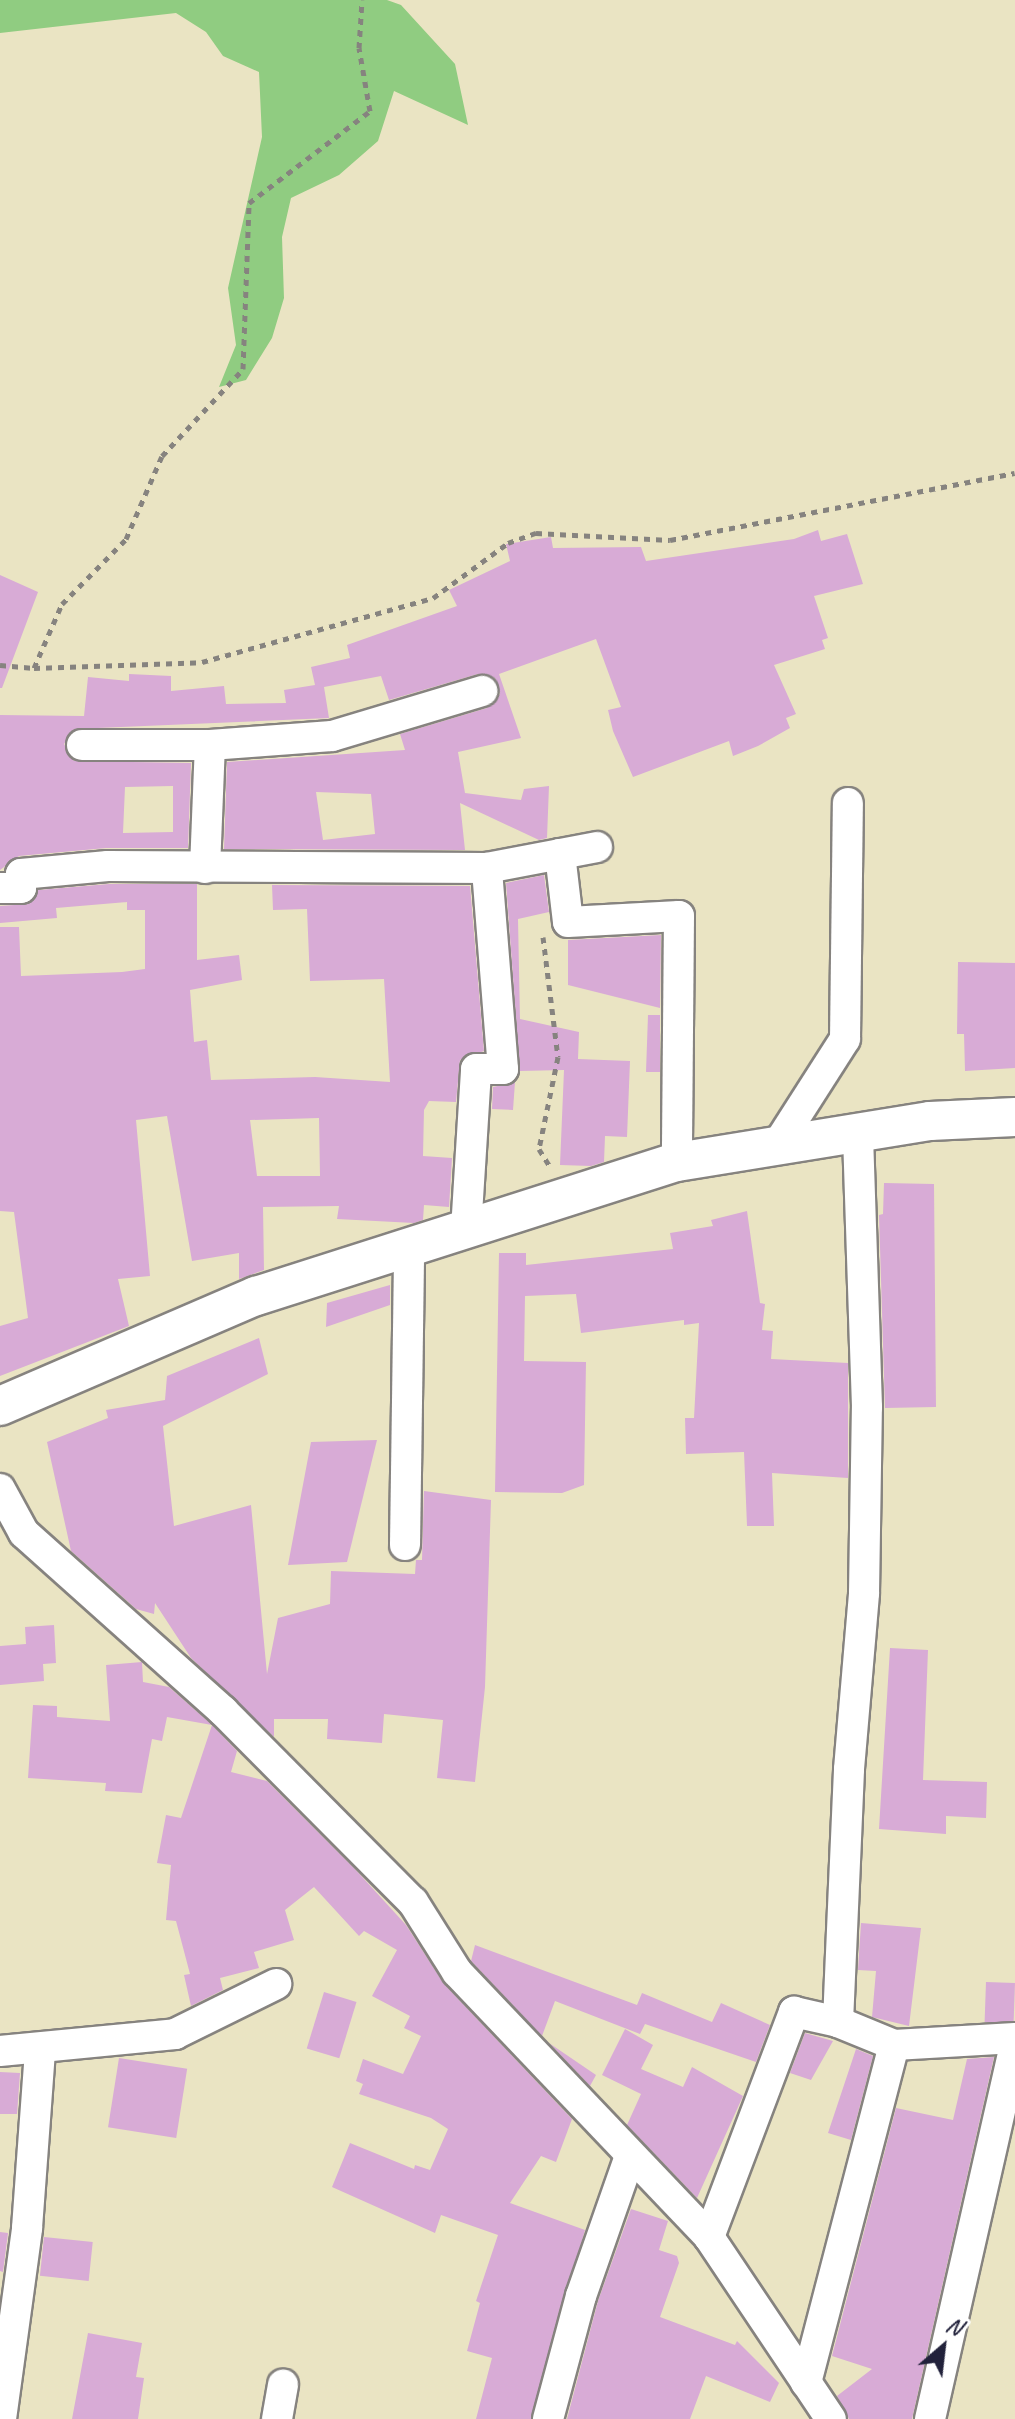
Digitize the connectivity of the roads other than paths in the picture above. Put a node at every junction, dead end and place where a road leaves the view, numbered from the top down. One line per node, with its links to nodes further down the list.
1 (482, 691): 3 (street)
2 (82, 745): 3 (street)
3 (210, 745): 7 (street)
4 (848, 803): 12 (street)
5 (597, 847): 6 (street)
6 (560, 854): 8 (street); 13 (street)
7 (205, 868): 8 (street); 9 (street)
8 (487, 868): 14 (street)
9 (0, 888)
10 (1015, 1117): 11 (main road)
11 (858, 1133): 13 (main road); 20 (street)
12 (783, 1136)
13 (677, 1162): 14 (main road)
14 (466, 1230): 15 (main road)
15 (409, 1247): 16 (main road); 18 (street)
16 (0, 1406)
17 (0, 1489): 25 (street)
18 (405, 1545)
19 (276, 1984): 23 (street)
20 (838, 2022): 22 (street); 26 (street)
21 (1015, 2041): 22 (street); 33 (street)
22 (894, 2045): 27 (street)
23 (40, 2049): 24 (street); 29 (street)
24 (0, 2051)
25 (630, 2156): 26 (street); 31 (street)
26 (709, 2237): 27 (street)
27 (806, 2383): 32 (street)
28 (283, 2385): 30 (street)
29 (1, 2419)
30 (277, 2419)
31 (548, 2419)
32 (831, 2419)
33 (930, 2419)

